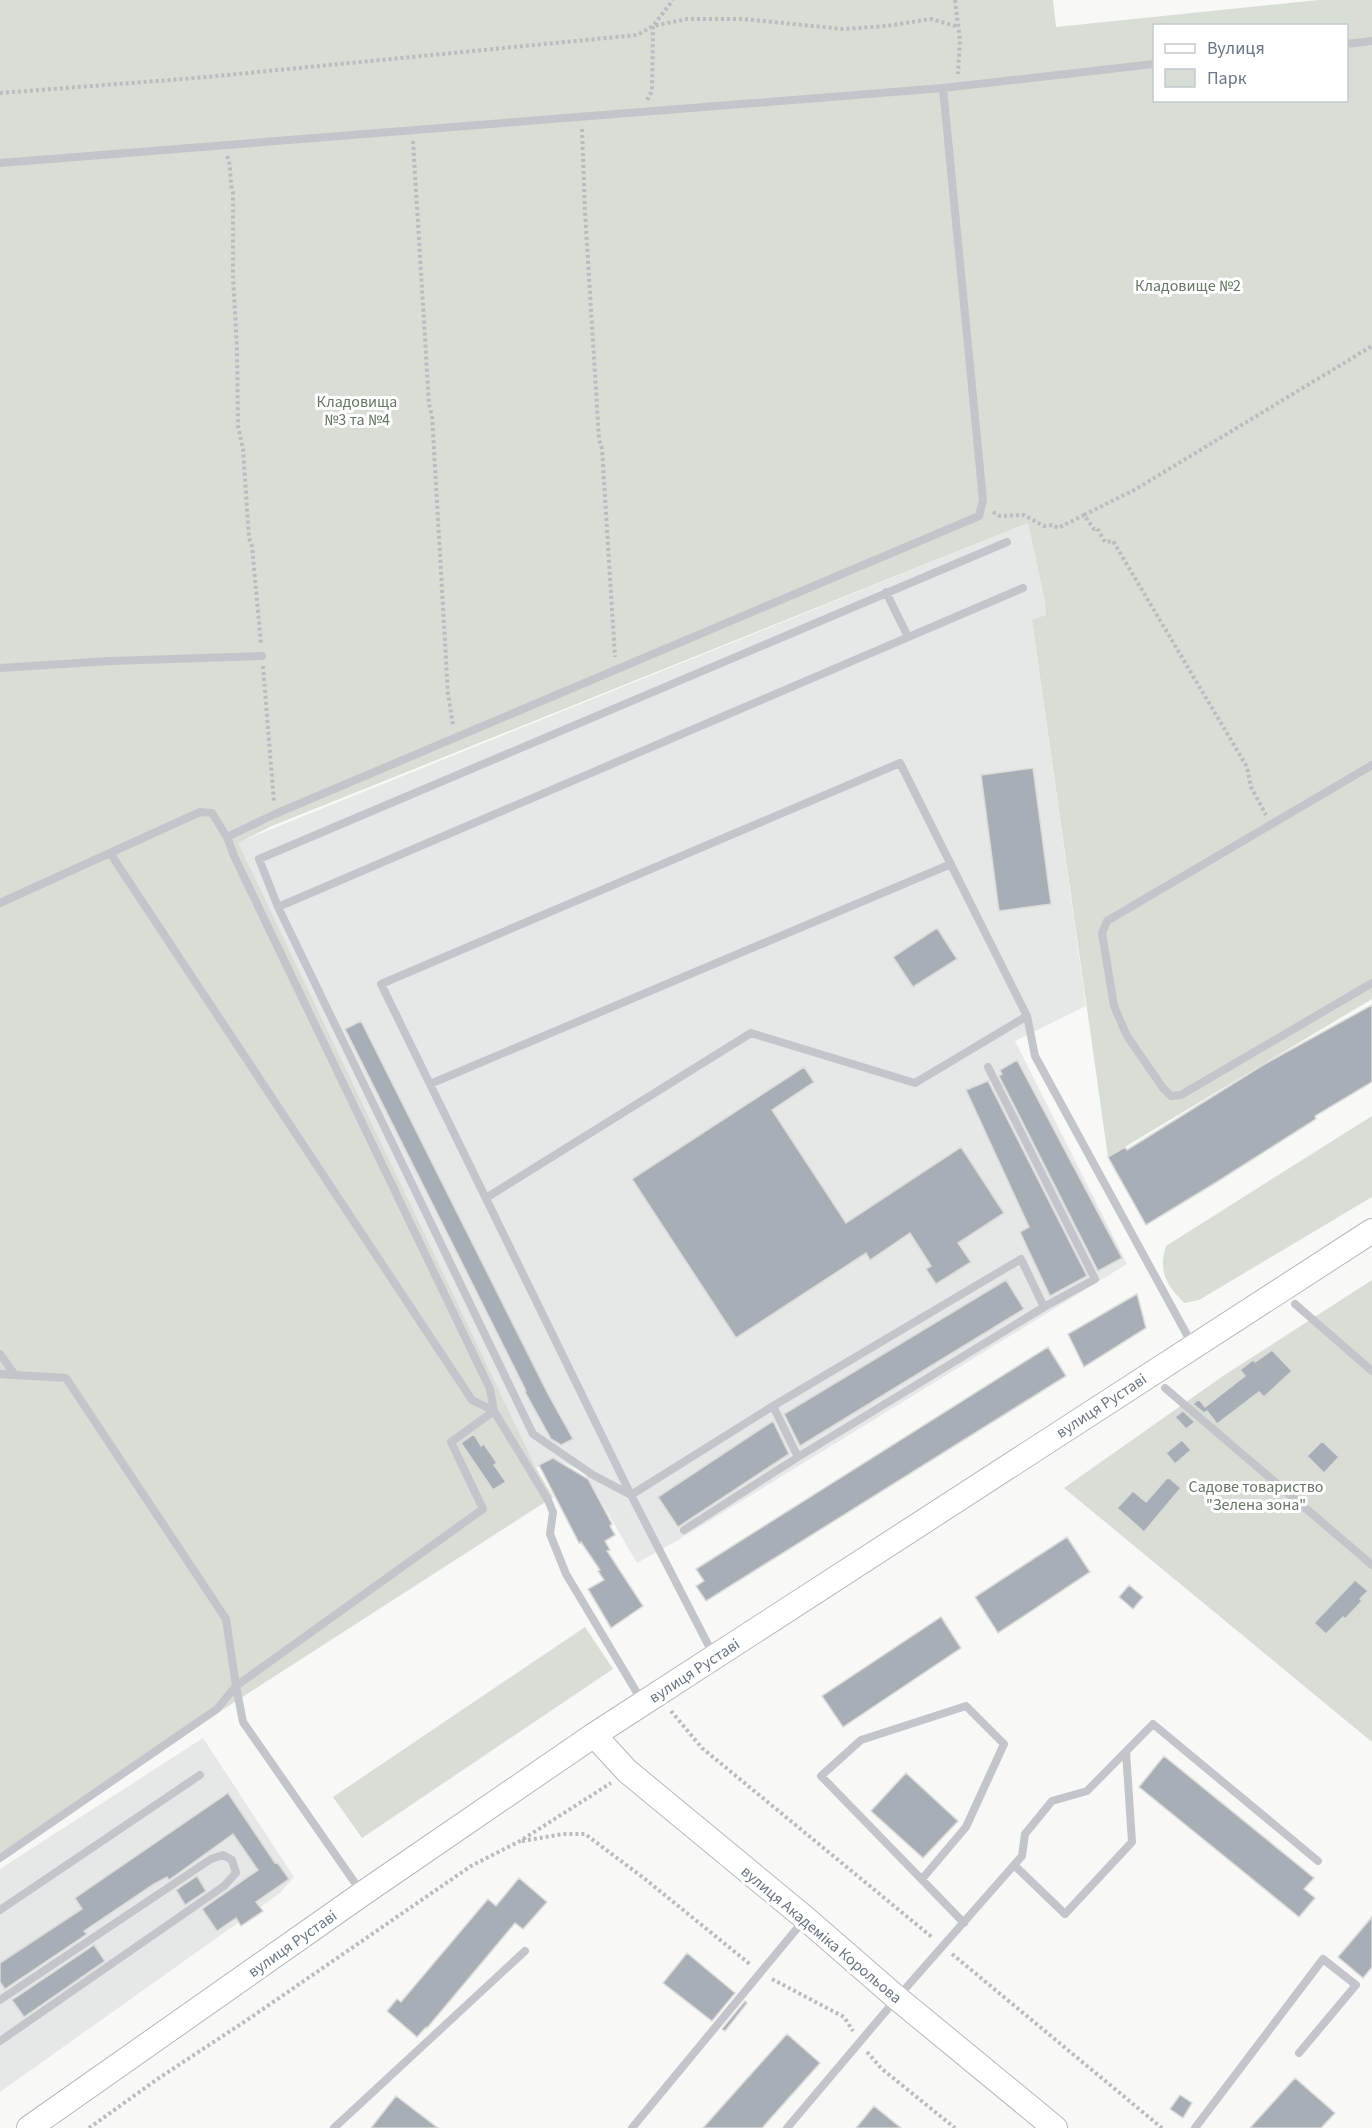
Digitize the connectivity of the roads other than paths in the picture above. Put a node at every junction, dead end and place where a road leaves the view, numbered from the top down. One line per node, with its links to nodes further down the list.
1 (1372, 41): 2 (lane)
2 (1348, 44)
3 (1153, 64): 4 (lane)
4 (943, 88): 5 (lane); 13 (lane)
5 (0, 163)
6 (1006, 542): 8 (lane)
7 (1023, 588): 9 (lane)
8 (886, 592): 9 (lane); 17 (lane)
9 (908, 637): 17 (lane)
10 (262, 656): 11 (lane)
11 (0, 668)
12 (1372, 765): 18 (lane)
13 (227, 837): 14 (lane); 33 (lane)
14 (110, 853): 16 (lane); 33 (lane)
15 (951, 864): 19 (lane); 21 (lane); 21 (lane)
16 (0, 903)
17 (278, 908): 35 (lane)
18 (1372, 983)
19 (1027, 1016): 22 (lane); 26 (lane)
20 (988, 1067): 25 (lane)
21 (430, 1084): 22 (lane)
22 (486, 1198): 35 (lane)
23 (1372, 1231): 26 (main road, вулиця Руставі)
24 (1295, 1304): 28 (lane)
25 (1044, 1307): 32 (lane); 34 (lane)
26 (1193, 1346): 38 (main road, вулиця Руставі)
27 (0, 1354): 30 (lane)
28 (1372, 1371)
29 (0, 1374): 30 (lane)
30 (15, 1375): 39 (lane)
31 (1166, 1388): 37 (lane)
32 (773, 1406): 34 (lane); 35 (lane)
33 (494, 1411): 39 (lane); 40 (lane)
34 (798, 1457): 36 (lane)
35 (631, 1495): 38 (lane)
36 (684, 1530)
37 (1372, 1565)
38 (714, 1656): 40 (main road, вулиця Руставі)
39 (236, 1686): 44 (lane); 48 (lane)
40 (642, 1703): 41 (main road, вулиця Руставі)
41 (594, 1735): 48 (main road, вулиця Руставі); 50 (main road, вулиця Академіка Корольова)
42 (1126, 1752): 45 (lane); 46 (lane); 46 (lane)
43 (200, 1775): 49 (lane)
44 (0, 1858)
45 (1318, 1861)
46 (1014, 1865): 51 (lane)
47 (922, 1879): 47 (lane); 51 (lane)
48 (362, 1894): 57 (main road, вулиця Руставі)
49 (0, 1910)
50 (806, 1918): 53 (main road, вулиця Академіка Корольова); 59 (lane)
51 (964, 1923): 53 (lane)
52 (525, 1951): 58 (lane)
53 (897, 1998): 60 (lane); 61 (main road, вулиця Академіка Корольова)
54 (0, 2000): 55 (lane)
55 (0, 2041)
56 (1299, 2053): 62 (lane)
57 (29, 2128)
58 (334, 2128)
59 (632, 2128)
60 (787, 2128)
61 (1055, 2128)
62 (1195, 2128)

